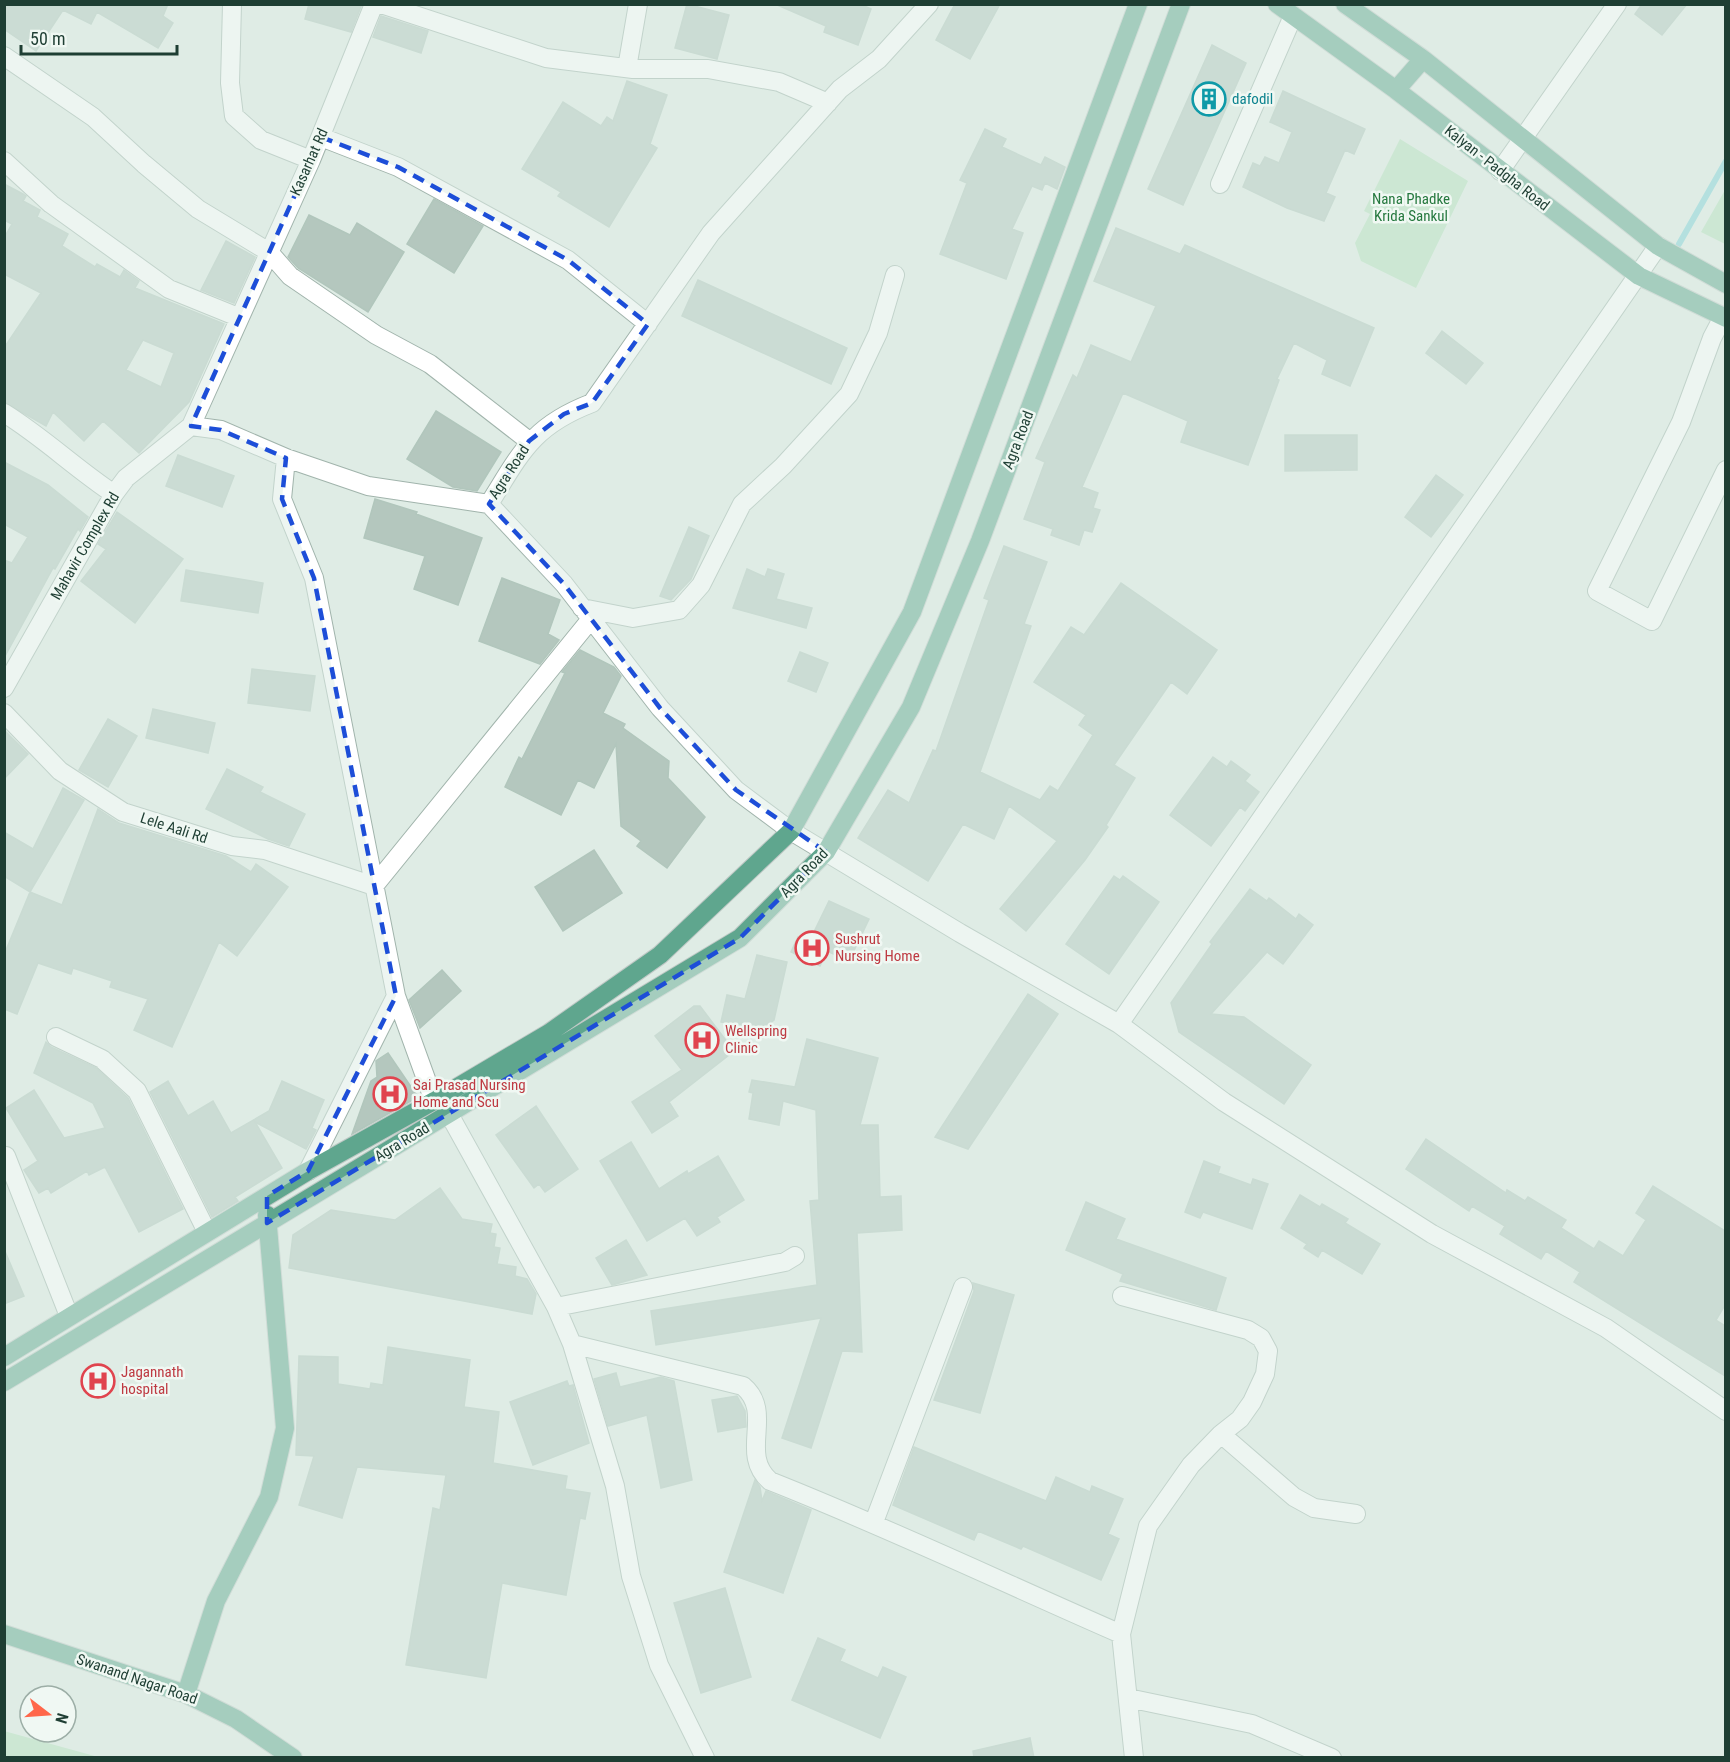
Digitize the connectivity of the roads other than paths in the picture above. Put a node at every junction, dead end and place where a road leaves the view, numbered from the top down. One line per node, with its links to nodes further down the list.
1 (232, 4): 19 (street)
2 (374, 4): 17 (street, Kasarhat Rd)
3 (381, 4): 14 (street)
4 (638, 4): 14 (street)
5 (929, 4): 16 (street, Agra Road)
6 (1138, 4): 41 (main road, Agra Road)
7 (1181, 4): 42 (main road, Agra Road)
8 (1277, 4): 11 (main road, Kalyan - Padgha Road)
9 (1345, 4): 13 (main road)
10 (1617, 4): 18 (street)
11 (1293, 16): 15 (main road, Kalyan - Padgha Road); 22 (street)
12 (4, 56): 24 (street)
13 (1423, 59): 15 (main road); 18 (main road)
14 (630, 68): 16 (street)
15 (1396, 90): 21 (main road, Kalyan - Padgha Road)
16 (828, 103): 30 (street, Agra Road)
17 (321, 137): 19 (street, Kasarhat Rd); 30 (street)
18 (1523, 140): 21 (street); 23 (main road)
19 (311, 160): 24 (street, Kasarhat Rd)
20 (5, 163): 28 (street)
21 (1500, 171): 26 (main road, Kalyan - Padgha Road)
22 (1221, 184)
23 (1658, 246): 26 (street); 27 (main road)
24 (269, 252): 28 (street, Kasarhat Rd); 33 (street)
25 (895, 275): 38 (street)
26 (1639, 276): 29 (main road, Kalyan - Padgha Road); 45 (street)
27 (1725, 284)
28 (238, 316): 32 (street, Kasarhat Rd)
29 (1724, 317): 35 (street)
30 (648, 324): 33 (street, Agra Road)
31 (4, 413): 36 (street)
32 (191, 426): 34 (street, Agra Road); 36 (street, Mahavir Complex Rd)
33 (529, 441): 37 (street, Agra Road)
34 (286, 458): 37 (street, Agra Road); 43 (street)
35 (1725, 470)
36 (114, 494): 39 (street, Mahavir Complex Rd)
37 (489, 504): 38 (street)
38 (587, 614): 41 (street); 43 (street)
39 (4, 688)
40 (4, 713): 43 (street, Lele Aali Rd)
41 (791, 831): 42 (street); 47 (main road, Agra Road)
42 (826, 852): 45 (street); 48 (main road, Agra Road)
43 (374, 886): 44 (street)
44 (396, 996): 47 (street); 50 (street)
45 (1119, 1024): 62 (street)
46 (56, 1037): 53 (street)
47 (434, 1101): 50 (main road, Agra Road)
48 (449, 1114): 52 (main road, Agra Road); 57 (street)
49 (6, 1156): 58 (street)
50 (308, 1171): 51 (main road, Agra Road)
51 (267, 1196): 52 (main road); 53 (main road, Agra Road)
52 (267, 1223): 61 (main road, Agra Road); 68 (main road)
53 (207, 1232): 58 (main road, Agra Road)
54 (795, 1256): 57 (street)
55 (963, 1287): 65 (street)
56 (1122, 1296): 63 (street)
57 (556, 1307): 59 (street)
58 (69, 1316): 60 (main road, Agra Road)
59 (572, 1344): 65 (street); 71 (street)
60 (4, 1357)
61 (4, 1382)
62 (1725, 1411)
63 (1221, 1434): 64 (street); 67 (street)
64 (1356, 1514)
65 (874, 1522): 67 (street)
66 (4, 1634): 68 (main road, Swanand Nagar Road)
67 (1121, 1634): 69 (street)
68 (186, 1694): 70 (main road, Swanand Nagar Road)
69 (1128, 1698): 72 (street); 73 (street)
70 (293, 1758)
71 (705, 1758)
72 (1134, 1758)
73 (1332, 1758)

